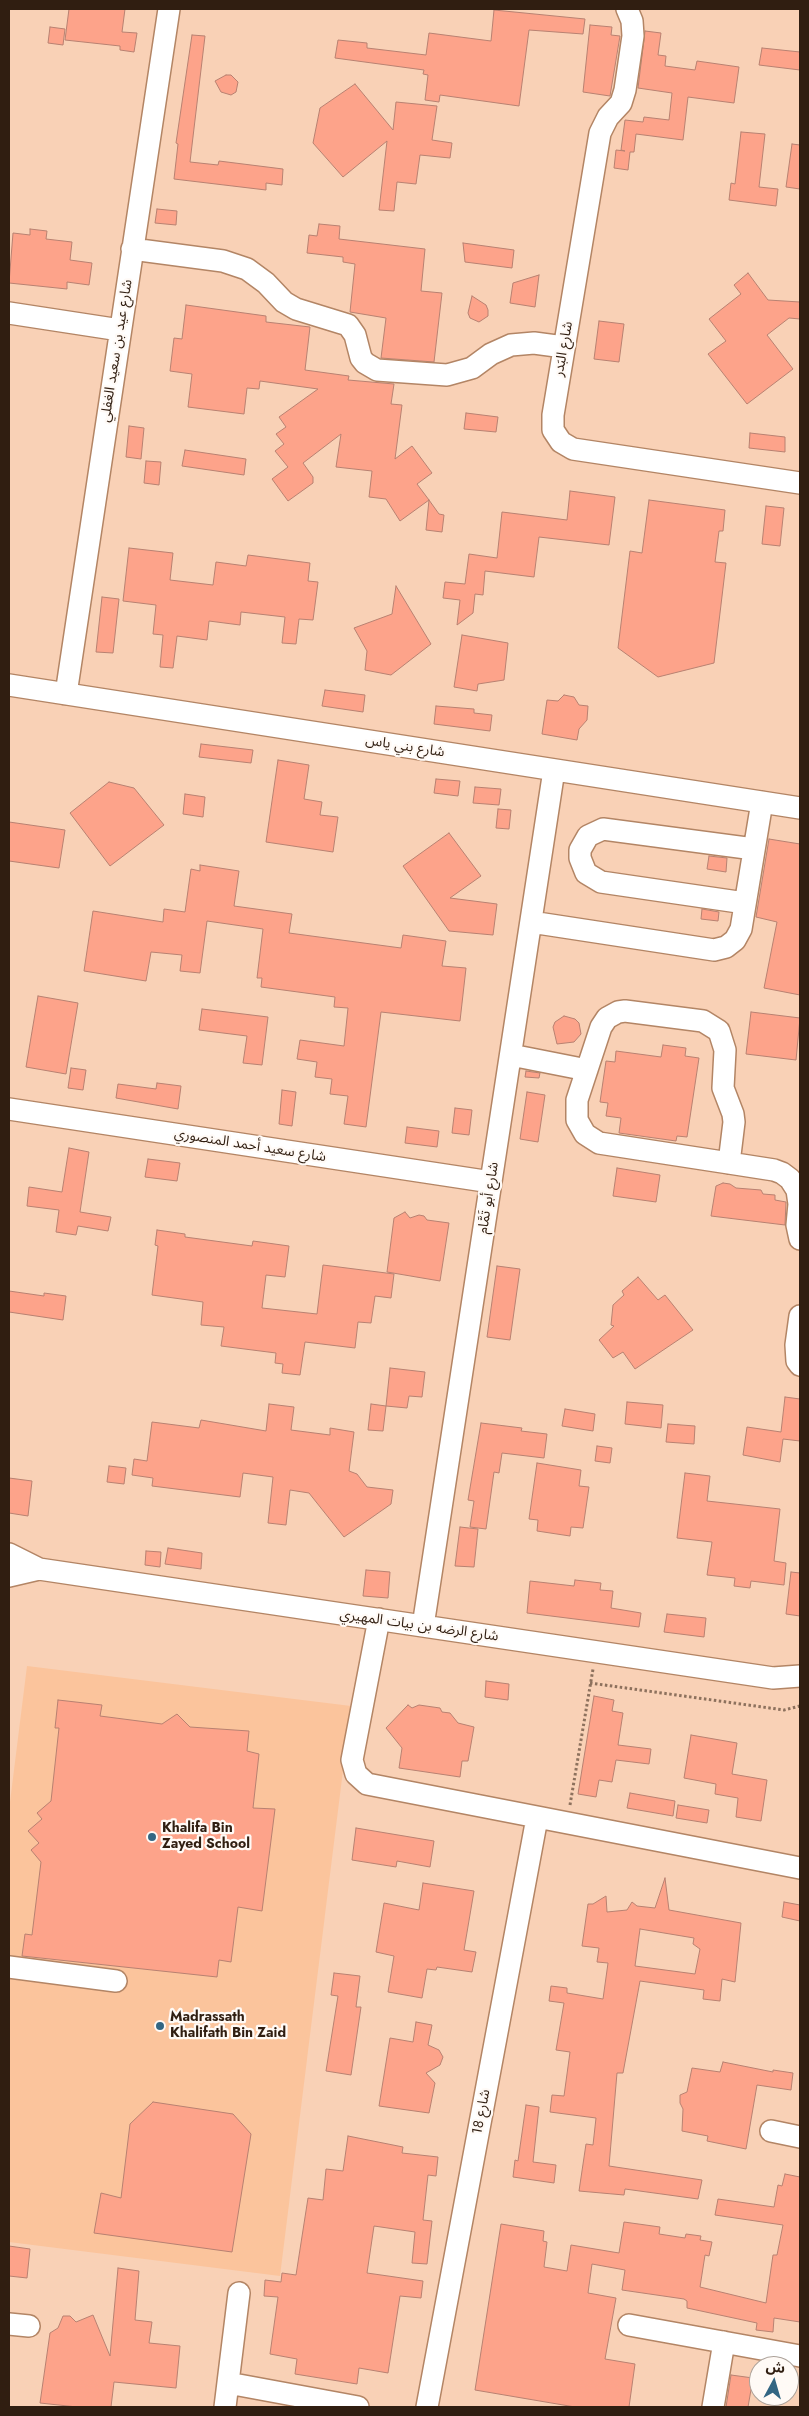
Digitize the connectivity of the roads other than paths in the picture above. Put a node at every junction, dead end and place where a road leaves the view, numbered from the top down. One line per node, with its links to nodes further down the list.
1 (169, 9): 3 (street, شارع عيد بن سعيد الغفلي)
2 (629, 15): 6 (street, شارع البَدر)
3 (132, 249): 5 (street, شارع عيد بن سعيد الغفلي); 6 (street)
4 (9, 313): 5 (street)
5 (120, 330): 9 (street, شارع عيد بن سعيد الغفلي)
6 (564, 347): 7 (street, شارع البَدر)
7 (800, 483)
8 (9, 685): 9 (street, شارع بني ياس)
9 (66, 694): 10 (street, شارع بني ياس)
10 (554, 770): 11 (street, شارع بني ياس); 15 (street, شارع أبو تَمَّام)
11 (762, 802): 12 (street, شارع بني ياس); 13 (street)
12 (800, 808)
13 (754, 849): 14 (street); 14 (street)
14 (745, 903): 15 (street)
15 (531, 922): 16 (street, شارع أبو تَمَّام)
16 (511, 1055): 17 (street); 21 (street, شارع أبو تَمَّام)
17 (587, 1070): 19 (street); 19 (street)
18 (9, 1109): 21 (street, شارع سعيد أحمد المنصوري)
19 (729, 1163): 20 (street)
20 (795, 1175): 22 (street)
21 (491, 1182): 29 (street, شارع أبو تَمَّام)
22 (800, 1239)
23 (800, 1316): 24 (street)
24 (800, 1365)
25 (9, 1554): 26 (street, شارع الرضه بن بيات المهيري)
26 (38, 1569): 27 (street, شارع الرضه بن بيات المهيري); 28 (street, شارع الرضه بن بيات المهيري)
27 (9, 1576)
28 (379, 1620): 29 (street, شارع الرضه بن بيات المهيري); 31 (street)
29 (423, 1626): 30 (street, شارع الرضه بن بيات المهيري)
30 (800, 1676)
31 (538, 1818): 32 (street); 44 (street, شارع 18)
32 (800, 1868)
33 (9, 1967): 34 (street)
34 (116, 1981)
35 (770, 2131): 36 (street)
36 (800, 2136)
37 (239, 2293): 41 (street)
38 (629, 2325): 39 (street)
39 (724, 2342): 40 (street); 45 (street)
40 (800, 2356)
41 (228, 2383): 42 (street); 43 (street)
42 (225, 2407)
43 (358, 2407)
44 (427, 2407)
45 (713, 2407)

